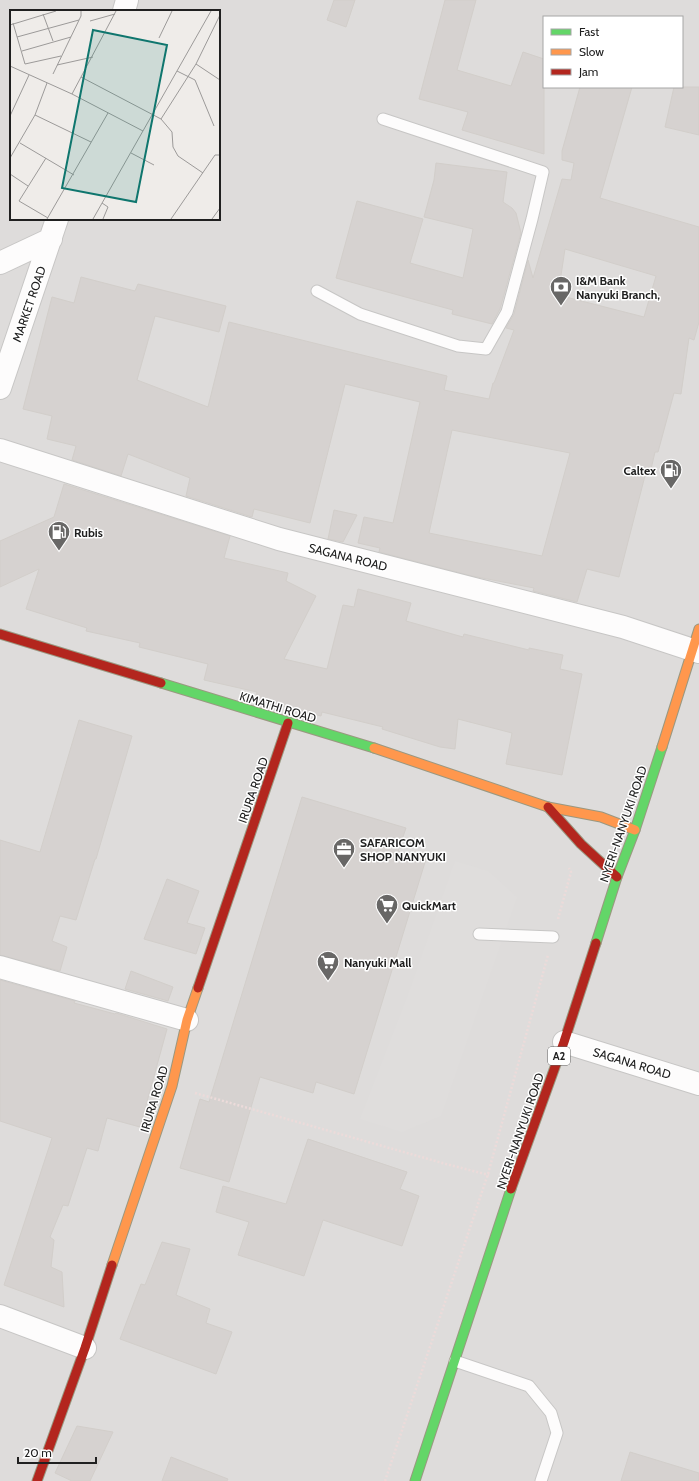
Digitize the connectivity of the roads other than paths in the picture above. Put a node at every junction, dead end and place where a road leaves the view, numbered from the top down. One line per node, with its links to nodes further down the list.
1 (127, 0): 2 (street)
2 (124, 10)
3 (383, 119): 6 (lane)
4 (54, 229): 5 (street); 7 (street, MARKET ROAD)
5 (0, 263)
6 (317, 291)
7 (0, 388)
8 (0, 450): 11 (street, SAGANA ROAD)
9 (699, 629): 11 (main road, NYERI-NANYUKI ROAD / A2)
10 (0, 634): 12 (main road, KIMATHI ROAD)
11 (696, 651): 14 (main road, NYERI-NANYUKI ROAD / A2)
12 (288, 723): 13 (main road, KIMATHI ROAD); 19 (main road, IRURA ROAD)
13 (548, 806): 14 (main road, KIMATHI ROAD); 15 (main road)
14 (635, 830): 15 (main road, NYERI-NANYUKI ROAD / A2)
15 (617, 876): 20 (main road, NYERI-NANYUKI ROAD / A2)
16 (479, 934): 17 (lane)
17 (553, 937)
18 (0, 967): 19 (street)
19 (187, 1020): 23 (main road, IRURA ROAD)
20 (564, 1042): 21 (street, SAGANA ROAD); 24 (main road, NYERI-NANYUKI ROAD / A2)
21 (699, 1084)
22 (0, 1316): 23 (street)
23 (85, 1348): 25 (main road, IRURA ROAD)
24 (455, 1361): 26 (main road, NYERI-NANYUKI ROAD / A2); 27 (lane)
25 (37, 1481)
26 (415, 1481)
27 (541, 1481)

